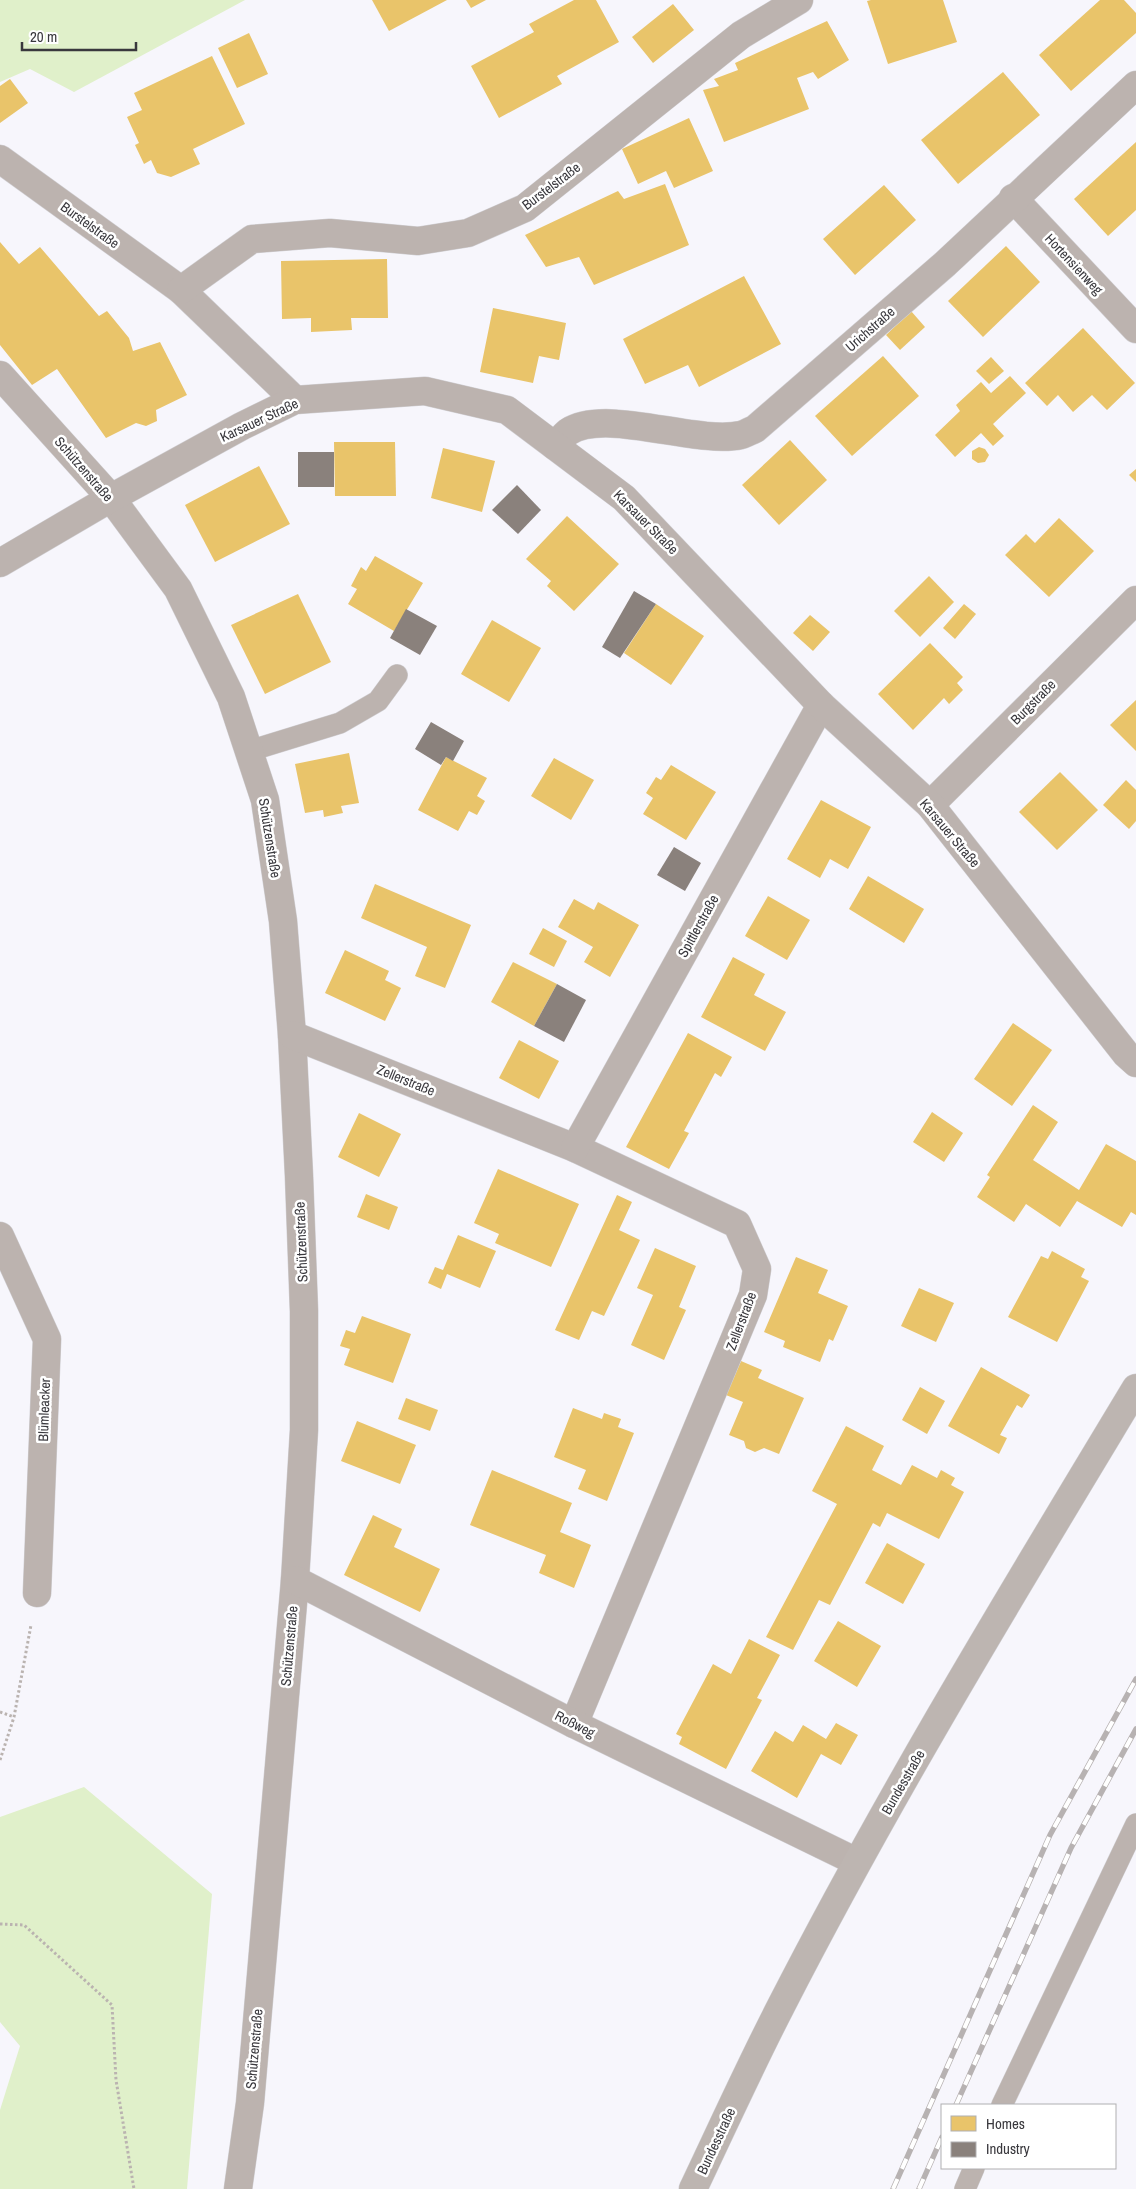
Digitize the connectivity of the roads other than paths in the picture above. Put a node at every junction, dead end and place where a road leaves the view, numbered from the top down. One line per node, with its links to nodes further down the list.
1 (799, 0): 5 (street, Burstelstraße)
2 (1136, 85): 4 (street, Urichstraße)
3 (0, 159): 5 (street, Burstelstraße)
4 (1013, 198): 6 (street, Hortensienweg); 9 (street, Urichstraße)
5 (181, 290): 8 (street, Burstelstraße)
6 (1136, 329)
7 (0, 375): 10 (street, Schützenstraße)
8 (296, 400): 9 (street, Karsauer Straße); 10 (street, Karsauer Straße)
9 (555, 446): 14 (street, Karsauer Straße)
10 (110, 498): 11 (street, Karsauer Straße); 15 (street, Schützenstraße)
11 (0, 563)
12 (1136, 600): 16 (street, Burgstraße)
13 (397, 675): 15 (lane)
14 (822, 705): 16 (street, Karsauer Straße); 19 (street, Spittlerstraße)
15 (249, 751): 17 (street, Schützenstraße)
16 (930, 805): 18 (street, Karsauer Straße)
17 (292, 1035): 19 (street, Zellerstraße); 22 (street, Schützenstraße)
18 (1136, 1062)
19 (575, 1148): 24 (street, Zellerstraße)
20 (0, 1236): 23 (street, Blümleacker)
21 (1136, 1388): 26 (main road, Bundesstraße)
22 (295, 1580): 24 (street, Roßweg); 29 (street, Schützenstraße)
23 (37, 1593)
24 (574, 1724): 26 (street, Roßweg)
25 (1136, 1824): 27 (lane)
26 (857, 1862): 30 (main road, Bundesstraße)
27 (1002, 2104)
28 (974, 2169): 31 (lane)
29 (238, 2189)
30 (693, 2189)
31 (964, 2189)

